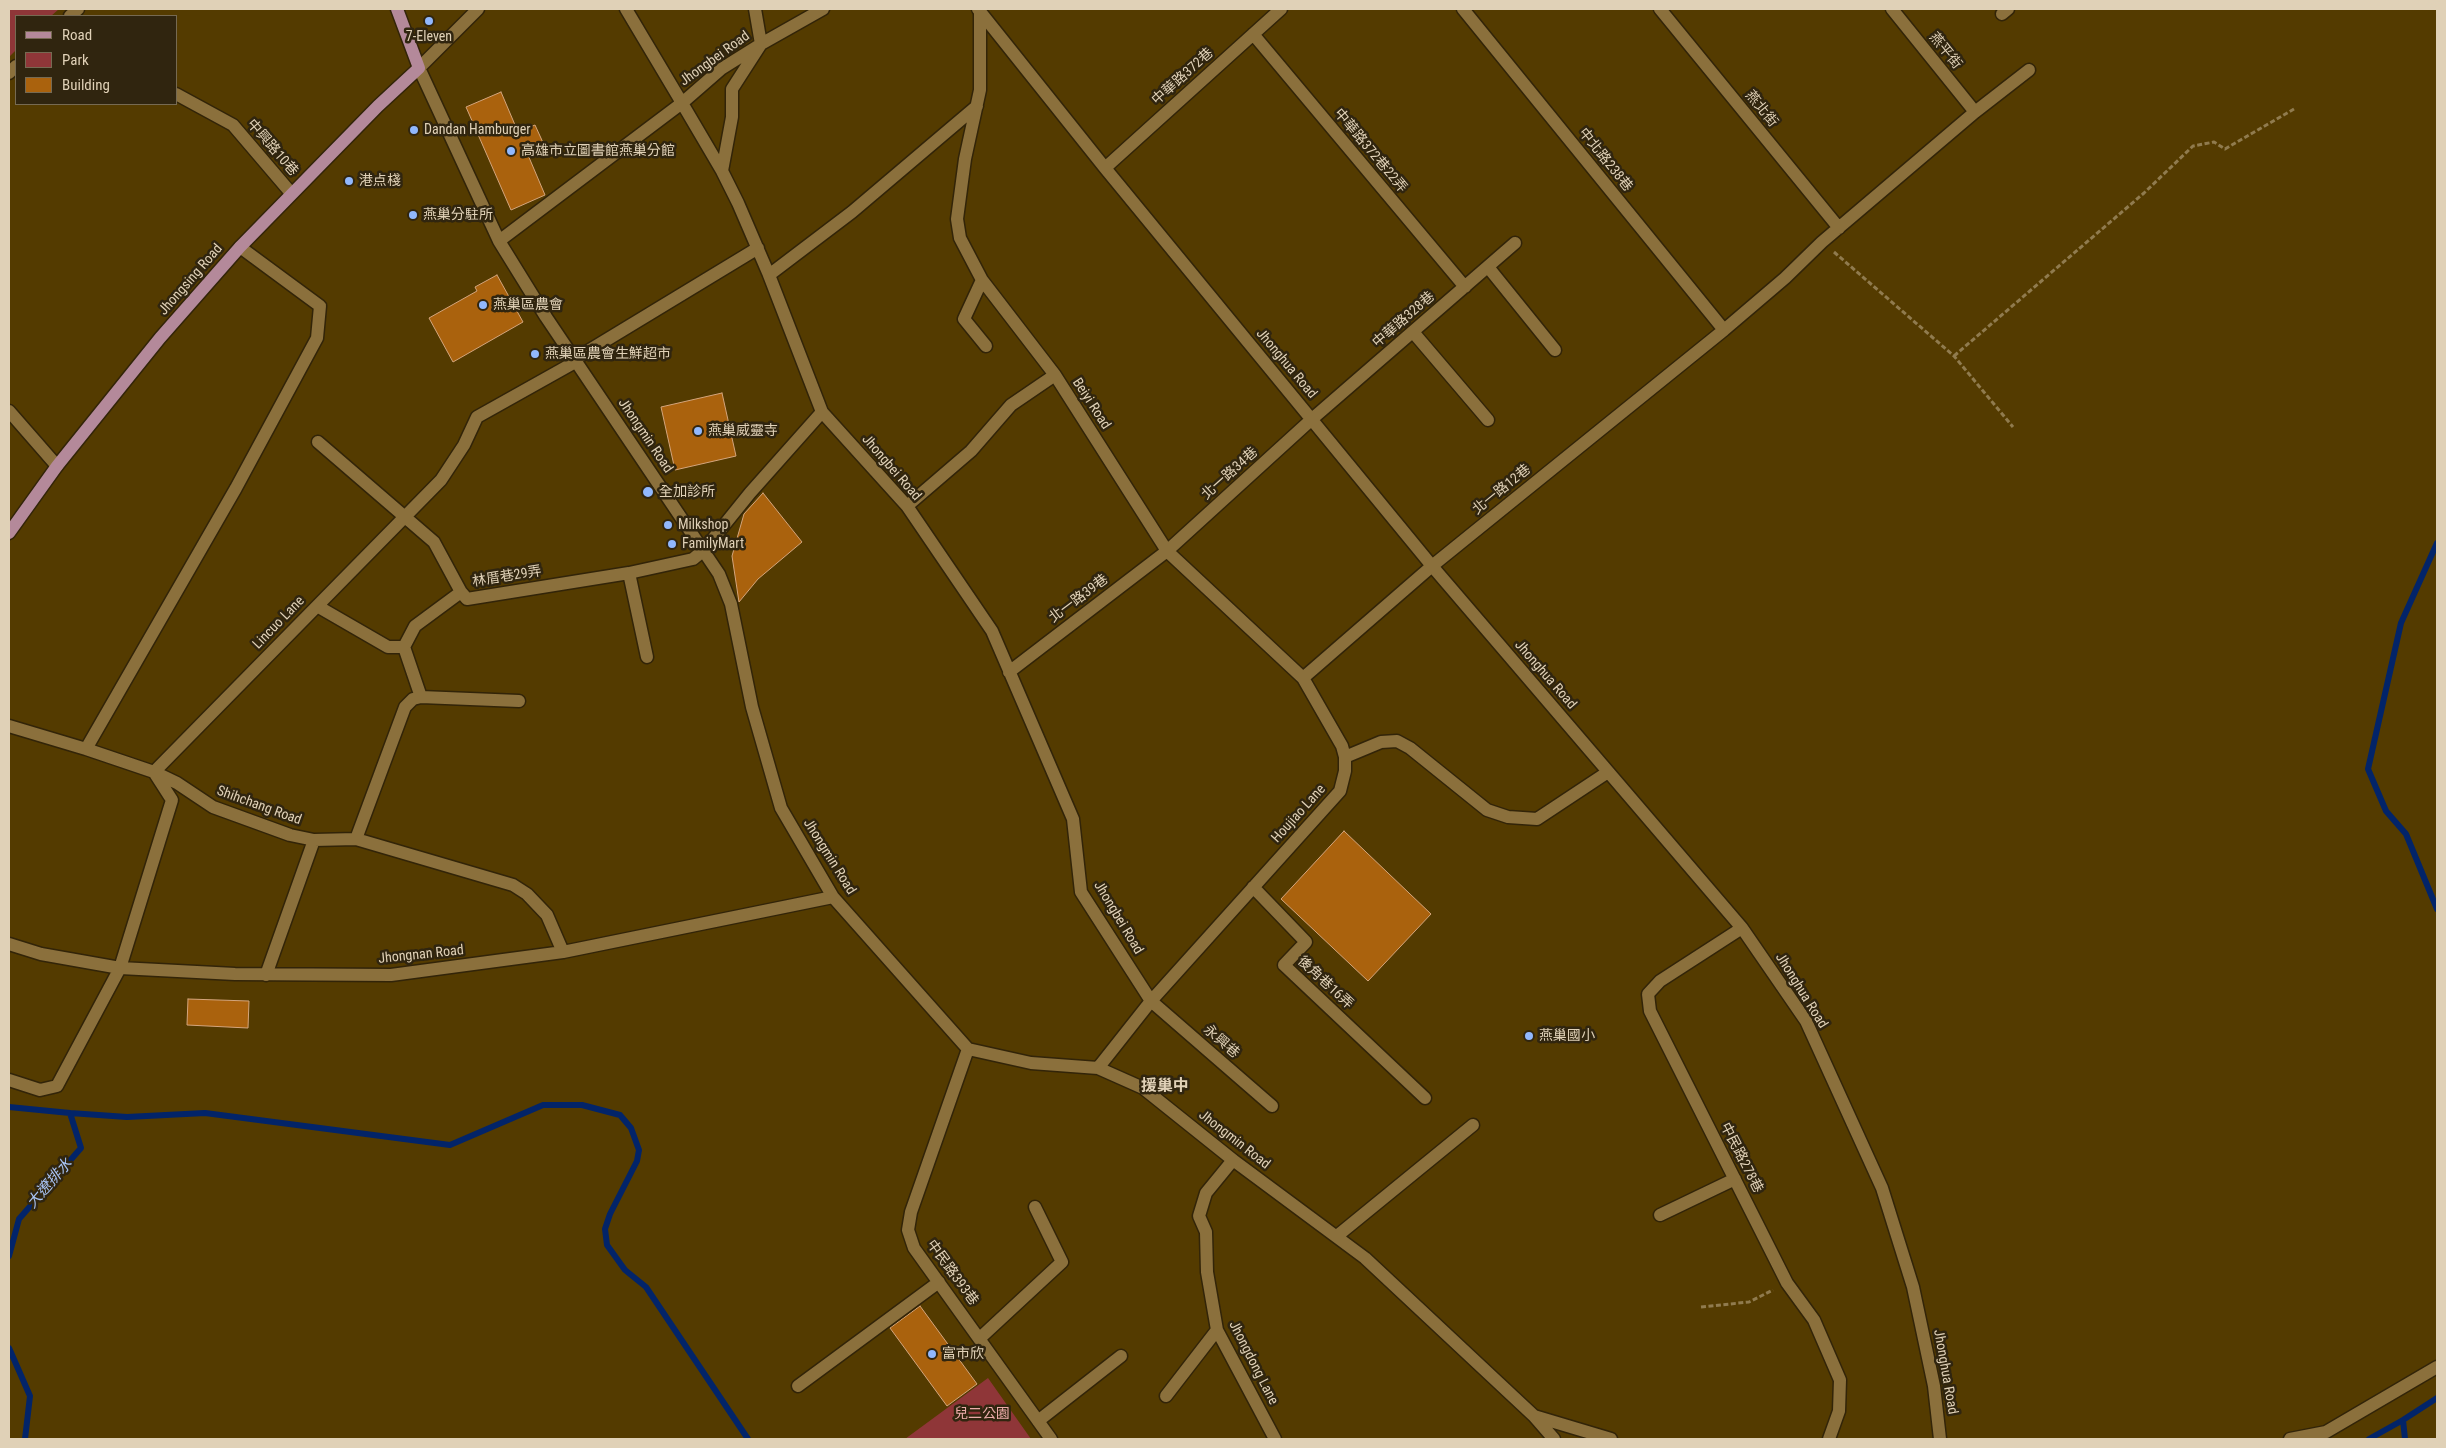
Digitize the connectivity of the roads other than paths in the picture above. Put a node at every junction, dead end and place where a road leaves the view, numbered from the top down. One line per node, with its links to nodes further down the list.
1 (397, 9): 13 (main road, Jhongmin Road)
2 (478, 9): 13 (street)
3 (626, 9): 16 (street)
4 (756, 9): 12 (street)
5 (823, 9): 12 (street, Jhongbei Road)
6 (1281, 9): 11 (street, 中華路372巷)
7 (1463, 9): 31 (street, 中北路238巷)
8 (1660, 9): 22 (street, 燕北街)
9 (1892, 9): 18 (street, 燕平街)
10 (979, 10): 17 (street, Beiyi Road); 19 (street, Jhonghua Road)
11 (1253, 34): 19 (street, 中華路372巷); 30 (street, 中華路372巷22弄)
12 (761, 44): 16 (street, Jhongbei Road); 20 (street)
13 (419, 68): 21 (main road, Jhongsing Road); 23 (street, Jhongmin Road)
14 (2029, 70): 18 (street, 北一路12巷)
15 (178, 95): 21 (street, 中興路10巷)
16 (682, 103): 20 (street, Jhongbei Road); 23 (street)
17 (977, 106): 28 (street); 29 (street, Beiyi Road)
18 (1974, 112): 22 (street, 北一路12巷)
19 (1105, 168): 39 (street, Jhonghua Road)
20 (722, 170): 26 (street, Jhongbei Road)
21 (292, 193): 25 (main road, Jhongsing Road)
22 (1839, 228): 31 (street, 北一路12巷)
23 (498, 241): 35 (street, Jhongmin Road)
24 (1515, 243): 27 (street, 中華路328巷)
25 (240, 247): 42 (main road, Jhongsing Road); 59 (street)
26 (758, 248): 28 (street, Jhongbei Road); 35 (street, Lincuo Lane)
27 (1488, 267): 30 (street, 中華路328巷); 34 (street)
28 (769, 275): 38 (street, Jhongbei Road)
29 (982, 280): 33 (street); 36 (street, Beiyi Road)
30 (1464, 287): 32 (street, 中華路328巷)
31 (1724, 330): 48 (street, 北一路12巷)
32 (1413, 332): 39 (street, 中華路328巷); 40 (street)
33 (986, 346)
34 (1555, 350)
35 (576, 360): 44 (street, Lincuo Lane); 46 (street, Jhongmin Road)
36 (1055, 375): 43 (street); 47 (street, Beiyi Road)
37 (9, 411): 42 (street)
38 (822, 412): 43 (street, Jhongbei Road); 46 (street)
39 (1312, 419): 47 (street, 北一路34巷); 48 (street, Jhonghua Road)
40 (1488, 420)
41 (318, 442): 44 (street)
42 (57, 466): 45 (main road, Jhongsing Road)
43 (907, 506): 54 (street, Jhongbei Road)
44 (404, 517): 50 (street); 51 (street, Lincuo Lane)
45 (9, 533)
46 (704, 550): 49 (street, 林厝巷29弄); 66 (street, Jhongmin Road)
47 (1167, 551): 54 (street, 北一路39巷); 55 (street, Beiyi Road)
48 (1432, 566): 55 (street, 北一路12巷); 62 (street, Jhonghua Road)
49 (629, 573): 50 (street, 林厝巷29弄); 53 (street)
50 (461, 592): 52 (street, 林厝巷29弄)
51 (317, 606): 52 (street); 61 (street, Lincuo Lane)
52 (404, 647): 56 (street)
53 (647, 657)
54 (1009, 672): 72 (street, Jhongbei Road)
55 (1303, 678): 60 (street, Beiyi Road)
56 (421, 697): 57 (street); 63 (street)
57 (519, 701)
58 (9, 726): 59 (street, Shihchang Road)
59 (86, 748): 61 (street, Shihchang Road)
60 (1345, 757): 62 (street); 65 (street, Houjiao Lane)
61 (154, 772): 64 (street, Shihchang Road); 70 (street)
62 (1608, 772): 67 (street, Jhonghua Road)
63 (356, 839): 64 (street, Shihchang Road); 69 (street, Shihchang Road)
64 (314, 840): 71 (street)
65 (1253, 887): 72 (street, Houjiao Lane); 76 (street, 後角巷16弄)
66 (833, 897): 69 (street, Jhongnan Road); 73 (street, Jhongmin Road)
67 (1742, 928): 80 (street, 中民路278巷); 99 (street, Jhonghua Road)
68 (9, 944): 70 (street, Jhongnan Road)
69 (563, 952): 71 (street, Jhongnan Road)
70 (120, 968): 71 (street, Jhongnan Road); 75 (street)
71 (266, 974)
72 (1151, 1001): 74 (street, Houjiao Lane); 77 (street, 永興巷)
73 (968, 1049): 74 (street, Jhongmin Road); 84 (street, 中民路393巷)
74 (1098, 1068): 79 (street, Jhongmin Road)
75 (9, 1080)
76 (1425, 1098)
77 (1272, 1106)
78 (1473, 1125): 83 (street)
79 (1233, 1160): 83 (street, Jhongmin Road); 85 (street, Jhongdong Lane)
80 (1735, 1179): 82 (street); 98 (street, 中民路278巷)
81 (1035, 1207): 86 (street)
82 (1660, 1215)
83 (1338, 1236): 91 (street, Jhongmin Road)
84 (939, 1282): 86 (street, 中民路393巷); 89 (street)
85 (1217, 1330): 90 (street); 95 (street, Jhongdong Lane)
86 (980, 1338): 92 (street, 中民路393巷)
87 (1121, 1356): 92 (street)
88 (2437, 1367): 93 (street)
89 (798, 1386)
90 (1166, 1396)
91 (1534, 1416): 96 (street, Jhongmin Road); 97 (street)
92 (1038, 1421): 94 (street, 中民路393巷)
93 (2327, 1435): 100 (street)
94 (1051, 1439)
95 (1275, 1439)
96 (1554, 1439)
97 (1611, 1439)
98 (1828, 1439)
99 (1940, 1439)
100 (2290, 1439)

